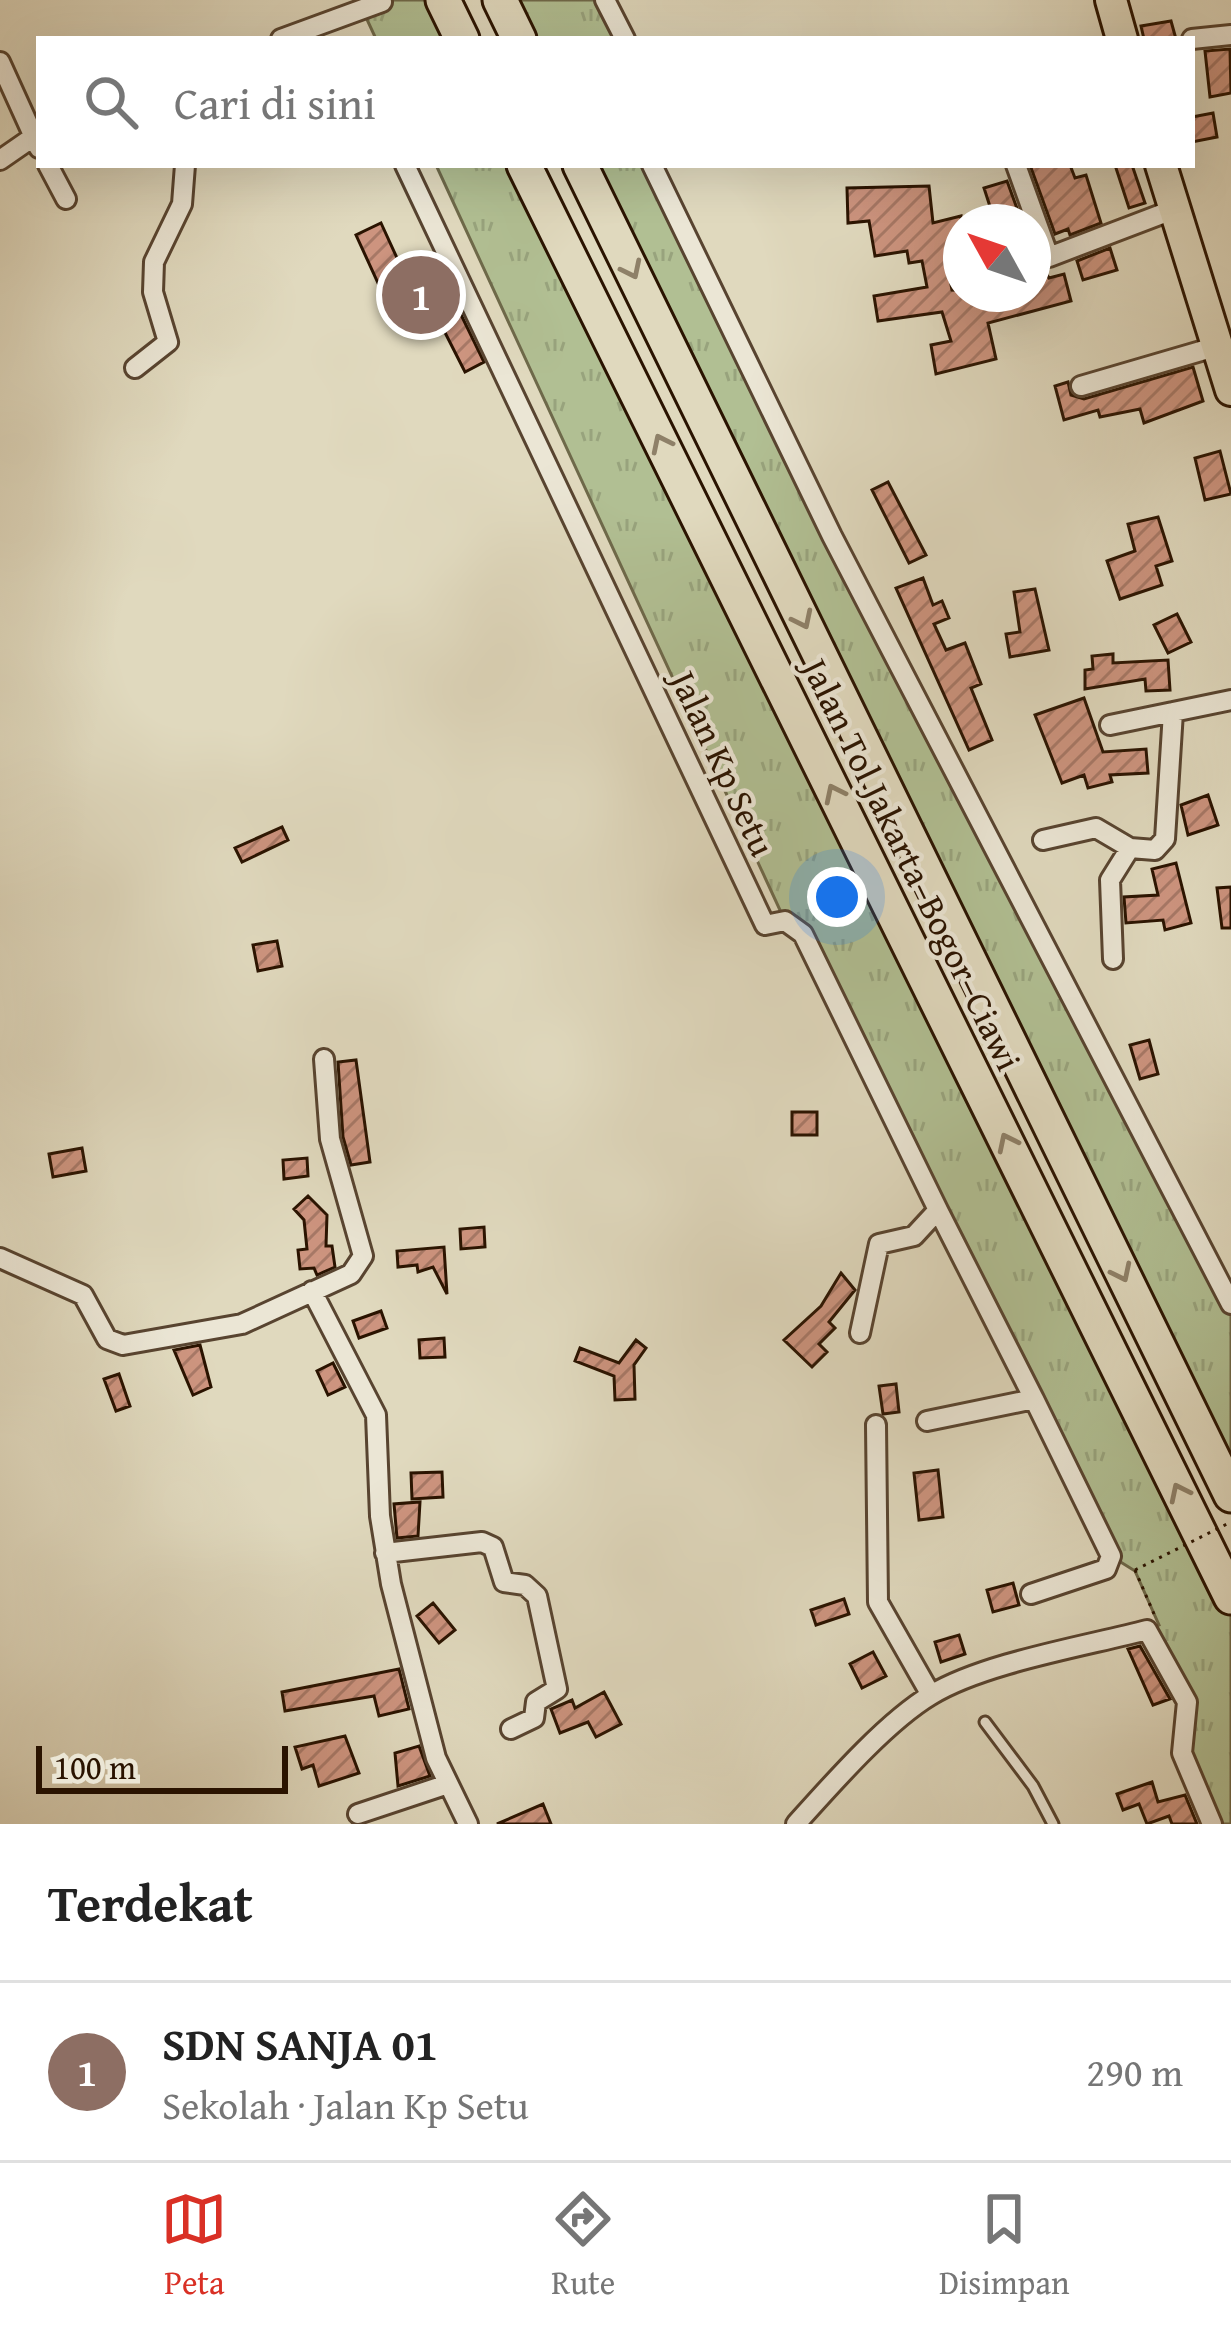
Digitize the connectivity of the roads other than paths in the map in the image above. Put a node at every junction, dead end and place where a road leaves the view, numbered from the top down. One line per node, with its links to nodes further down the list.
1 (443, 0): 10 (highway)
2 (500, 0): 11 (highway)
3 (605, 0): 12 (street)
4 (1111, 0): 13 (main road)
5 (382, 2): 6 (street)
6 (335, 20): 8 (street); 9 (street)
7 (1231, 35): 14 (street)
8 (290, 36)
9 (343, 36)
10 (461, 36)
11 (518, 36)
12 (623, 36)
13 (1121, 36)
14 (1195, 39)
15 (0, 62): 16 (street)
16 (36, 136)
17 (36, 141): 18 (street)
18 (0, 160)
19 (50, 168): 27 (street)
20 (184, 168): 31 (street)
21 (406, 168): 41 (street, Jalan Kp Setu)
22 (525, 168): 52 (highway, Jalan Tol Jakarta–Bogor–Ciawi, one-way to 22)
23 (581, 168): 49 (highway, Jalan Tol Jakarta–Bogor–Ciawi, one-way to 49)
24 (653, 168): 44 (street)
25 (1017, 168): 28 (street)
26 (1162, 168): 28 (main road)
27 (66, 200)
28 (1175, 209): 29 (main road)
29 (1219, 307): 30 (main road)
30 (1218, 346): 32 (street); 33 (main road)
31 (135, 368)
32 (1082, 386)
33 (1231, 390)
34 (1231, 700): 35 (street)
35 (1173, 712): 36 (street); 38 (street)
36 (1110, 725)
37 (1042, 840): 38 (street)
38 (1130, 848): 39 (street)
39 (1113, 959)
40 (323, 1059): 43 (street)
41 (938, 1210): 45 (street); 46 (street)
42 (0, 1258): 43 (street)
43 (312, 1291): 50 (street)
44 (1231, 1304)
45 (860, 1333)
46 (1034, 1399): 47 (street); 51 (street)
47 (927, 1421)
48 (876, 1425): 53 (street)
49 (1231, 1495)
50 (385, 1553): 55 (street); 56 (street)
51 (1031, 1594)
52 (1231, 1597)
53 (931, 1695): 59 (street); 61 (street)
54 (985, 1722): 60 (lane)
55 (511, 1729)
56 (448, 1784): 57 (street); 58 (street)
57 (358, 1814)
58 (468, 1824)
59 (796, 1824)
60 (1053, 1824)
61 (1212, 1824)

